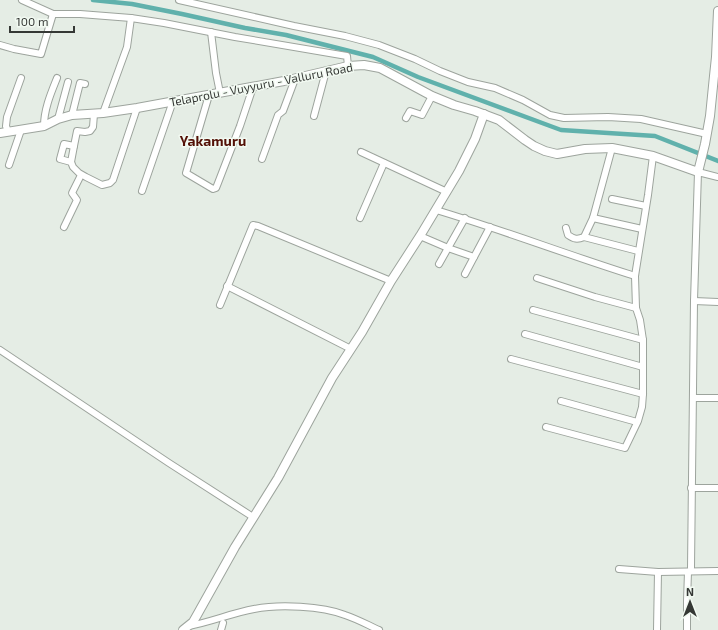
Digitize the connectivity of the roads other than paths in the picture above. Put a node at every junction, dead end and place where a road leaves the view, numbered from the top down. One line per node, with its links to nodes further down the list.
1 (22, 0): 4 (street)
2 (179, 0): 32 (street)
3 (718, 11): 8 (main road)
4 (52, 14): 5 (street); 7 (street)
5 (131, 18): 6 (street); 23 (street)
6 (211, 32): 9 (street); 18 (street)
7 (0, 45)
8 (717, 47): 11 (main road)
9 (348, 66): 10 (main road, Telaprolu - Vuyyuru - Valluru Road); 20 (main road, Telaprolu - Vuyyuru - Valluru Road)
10 (326, 72): 14 (main road, Telaprolu - Vuyyuru - Valluru Road); 26 (street)
11 (716, 76): 32 (main road)
12 (21, 78): 31 (street)
13 (57, 78): 29 (street)
14 (295, 79): 17 (main road, Telaprolu - Vuyyuru - Valluru Road); 37 (street)
15 (68, 82): 27 (street)
16 (85, 84): 25 (street)
17 (253, 87): 18 (main road, Telaprolu - Vuyyuru - Valluru Road); 19 (street)
18 (220, 93): 19 (main road, Telaprolu - Vuyyuru - Valluru Road)
19 (209, 95): 21 (main road, Telaprolu - Vuyyuru - Valluru Road)
20 (432, 96): 24 (main road, Telaprolu - Vuyyuru - Valluru Road); 28 (street)
21 (173, 102): 22 (main road, Telaprolu - Vuyyuru - Valluru Road); 44 (street)
22 (137, 108): 23 (main road, Telaprolu - Vuyyuru - Valluru Road); 42 (street)
23 (98, 113): 25 (main road, Telaprolu - Vuyyuru - Valluru Road); 33 (street)
24 (484, 114): 34 (main road, Telaprolu - Vuyyuru - Valluru Road); 45 (main road)
25 (72, 115): 27 (main road, Telaprolu - Vuyyuru - Valluru Road)
26 (314, 116)
27 (58, 118): 29 (main road, Telaprolu - Vuyyuru - Valluru Road)
28 (406, 118)
29 (44, 126): 30 (main road, Telaprolu - Vuyyuru - Valluru Road)
30 (21, 130): 31 (main road, Telaprolu - Vuyyuru - Valluru Road); 40 (street)
31 (4, 132)
32 (707, 134): 41 (main road)
33 (74, 146): 38 (street); 38 (street)
34 (612, 148): 36 (main road, Telaprolu - Vuyyuru - Valluru Road); 51 (street)
35 (361, 152): 39 (street)
36 (653, 156): 41 (main road, Telaprolu - Vuyyuru - Valluru Road); 47 (street)
37 (262, 159)
38 (71, 162): 42 (street)
39 (384, 163): 45 (street); 49 (street)
40 (9, 165)
41 (699, 168): 43 (street); 67 (street)
42 (81, 174): 52 (street)
43 (718, 177)
44 (142, 191)
45 (446, 192): 48 (main road)
46 (612, 199): 47 (street)
47 (646, 206): 55 (street)
48 (436, 210): 50 (street); 56 (main road)
49 (360, 218)
50 (465, 218): 53 (street); 58 (street)
51 (593, 218): 55 (street); 57 (street)
52 (64, 227)
53 (490, 228): 60 (street); 63 (street)
54 (566, 228): 57 (street)
55 (642, 229): 59 (street)
56 (420, 236): 58 (street); 65 (main road)
57 (584, 237): 59 (street)
58 (448, 248): 60 (street); 61 (street)
59 (638, 251): 63 (street)
60 (474, 257): 62 (street)
61 (439, 264)
62 (465, 274)
63 (635, 276): 70 (street)
64 (537, 278): 70 (street)
65 (391, 281): 66 (street); 74 (main road)
66 (227, 286): 69 (street); 74 (street)
67 (694, 301): 68 (street); 79 (street)
68 (718, 302)
69 (220, 305)
70 (636, 308): 73 (street)
71 (534, 310): 73 (street)
72 (525, 334): 77 (street)
73 (643, 340): 77 (street)
74 (351, 349): 86 (main road)
75 (0, 350): 86 (street)
76 (511, 359): 78 (street)
77 (643, 367): 78 (street)
78 (643, 394): 82 (street)
79 (693, 398): 80 (street); 84 (street)
80 (718, 398)
81 (561, 401): 82 (street)
82 (637, 422): 83 (street)
83 (546, 427)
84 (692, 488): 85 (street); 88 (street)
85 (718, 488)
86 (253, 517): 92 (main road)
87 (619, 569): 90 (street)
88 (689, 570): 89 (street); 90 (street); 96 (street)
89 (718, 571)
90 (658, 572): 95 (street)
91 (220, 621): 92 (street); 93 (street); 94 (street)
92 (185, 628)
93 (221, 630)
94 (379, 630)
95 (657, 630)
96 (687, 630)

